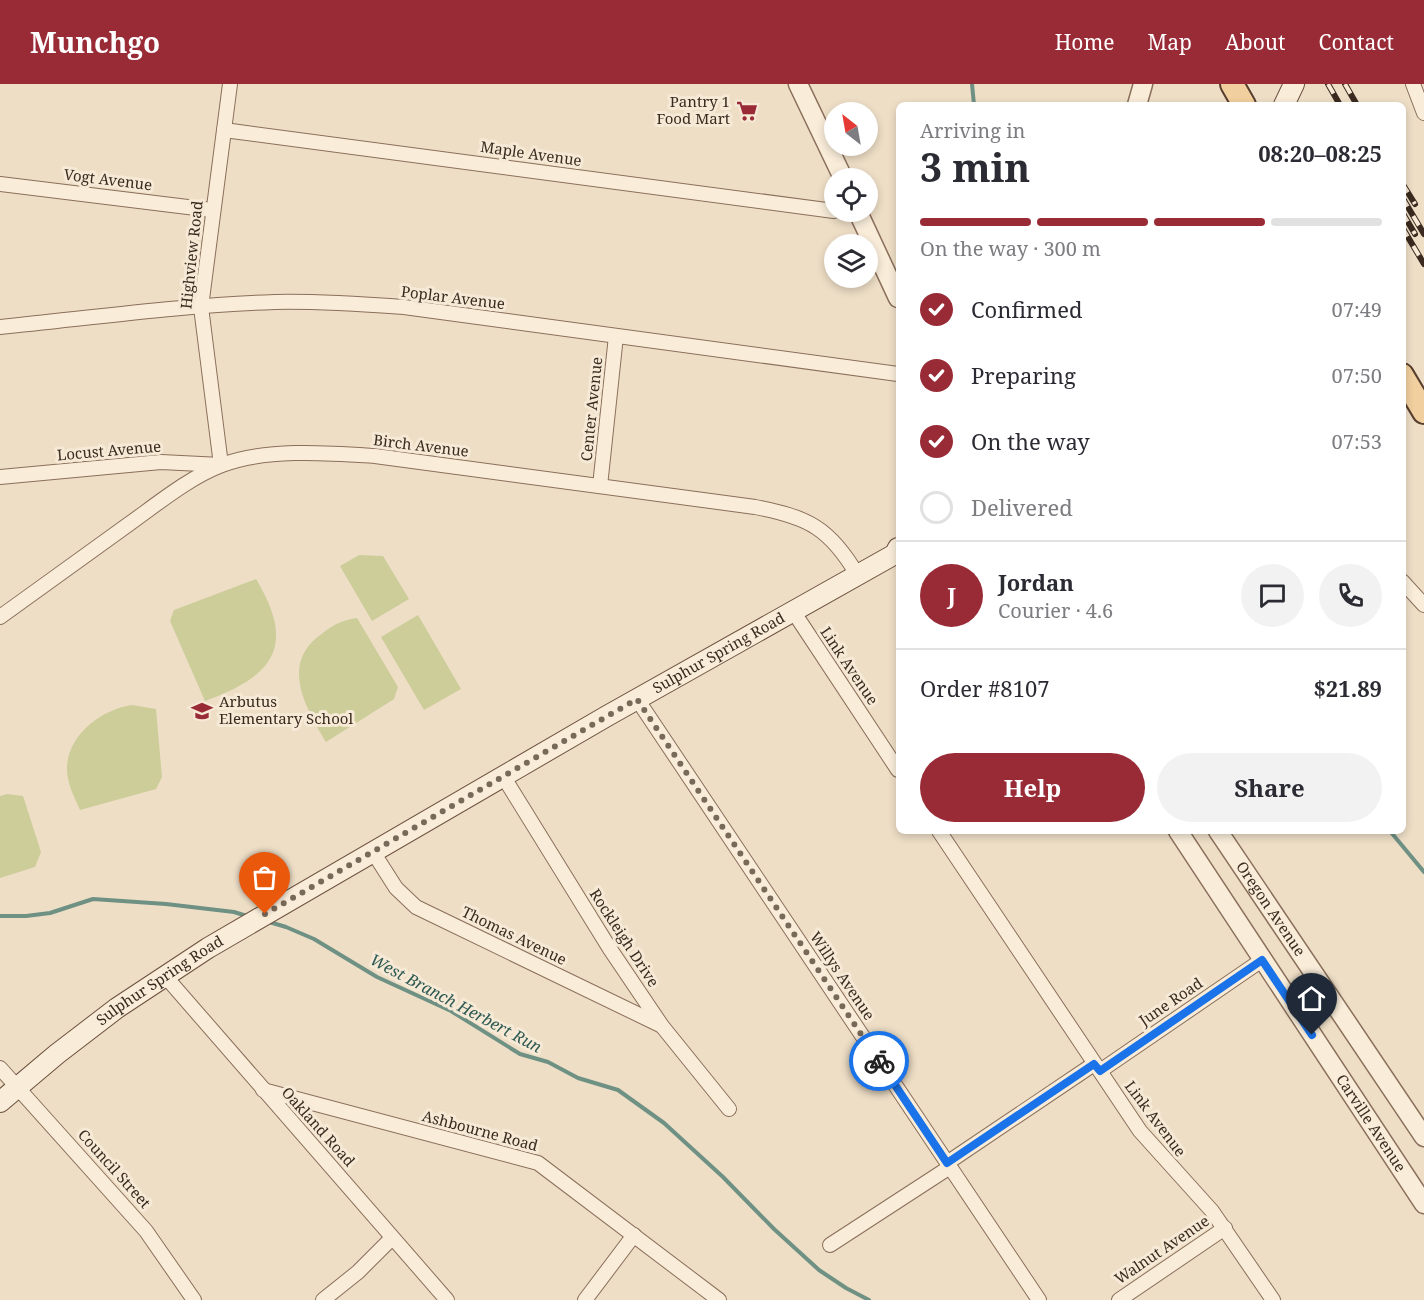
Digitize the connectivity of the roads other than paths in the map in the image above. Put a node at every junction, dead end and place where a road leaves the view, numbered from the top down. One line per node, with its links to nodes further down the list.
1 (230, 84): 11 (street, Highview Road)
2 (798, 84): 12 (street)
3 (1143, 84): 7 (street)
4 (1232, 84): 8 (main road)
5 (1294, 84): 9 (main road)
6 (1413, 84): 10 (street)
7 (1138, 102)
8 (1242, 102)
9 (1285, 102)
10 (1424, 113)
11 (225, 130): 14 (street, Maple Avenue); 15 (street, Highview Road)
12 (838, 168)
13 (0, 184): 15 (street, Vogt Avenue)
14 (824, 209)
15 (212, 210): 18 (street, Highview Road)
16 (863, 222): 17 (street)
17 (896, 294)
18 (201, 307): 19 (street, Poplar Avenue); 20 (street, Poplar Avenue); 24 (street, Highview Road)
19 (0, 327)
20 (616, 336): 21 (street, Poplar Avenue); 26 (street, Center Avenue)
21 (896, 374)
22 (1406, 382): 23 (main road)
23 (1424, 412)
24 (221, 465): 25 (street, Locust Avenue); 26 (street, Birch Avenue); 32 (street, Birch Avenue)
25 (0, 477)
26 (600, 486): 28 (street, Birch Avenue)
27 (896, 553): 28 (main road, Sulphur Spring Road)
28 (858, 576): 31 (main road, Sulphur Spring Road)
29 (1406, 585): 30 (street)
30 (1424, 605)
31 (793, 611): 33 (main road, Sulphur Spring Road); 34 (street, Link Avenue)
32 (0, 617)
33 (637, 699): 35 (main road, Sulphur Spring Road); 50 (street, Willys Avenue)
34 (896, 767)
35 (503, 776): 39 (main road, Sulphur Spring Road); 42 (street, Rockleigh Drive)
36 (941, 834): 43 (street, Link Avenue)
37 (1180, 834): 40 (street, Carville Avenue)
38 (1220, 834): 49 (street, Oregon Avenue)
39 (373, 852): 41 (main road, Sulphur Spring Road); 42 (street, Thomas Avenue)
40 (1262, 960): 43 (street, June Road); 51 (street, Carville Avenue)
41 (165, 976): 45 (main road, Sulphur Spring Road); 46 (street, Oakland Road)
42 (662, 1026): 48 (street, Rockleigh Drive)
43 (1097, 1067): 50 (street, June Road); 52 (street, Link Avenue)
44 (0, 1068): 45 (street, Council Street)
45 (18, 1086): 47 (main road, Sulphur Spring Road); 56 (street, Council Street)
46 (263, 1090): 53 (street, Ashbourne Road); 54 (street, Oakland Road)
47 (0, 1102)
48 (729, 1109)
49 (1424, 1137)
50 (948, 1165): 55 (street, June Road); 61 (street, Willys Avenue)
51 (1424, 1204)
52 (1225, 1228): 62 (street, Walnut Avenue); 63 (street, Link Avenue)
53 (634, 1235): 59 (street); 60 (street, Ashbourne Road)
54 (392, 1238): 57 (street); 58 (street, Oakland Road)
55 (830, 1245)
56 (194, 1300)
57 (323, 1300)
58 (447, 1300)
59 (585, 1300)
60 (719, 1300)
61 (1039, 1300)
62 (1119, 1300)
63 (1273, 1300)

